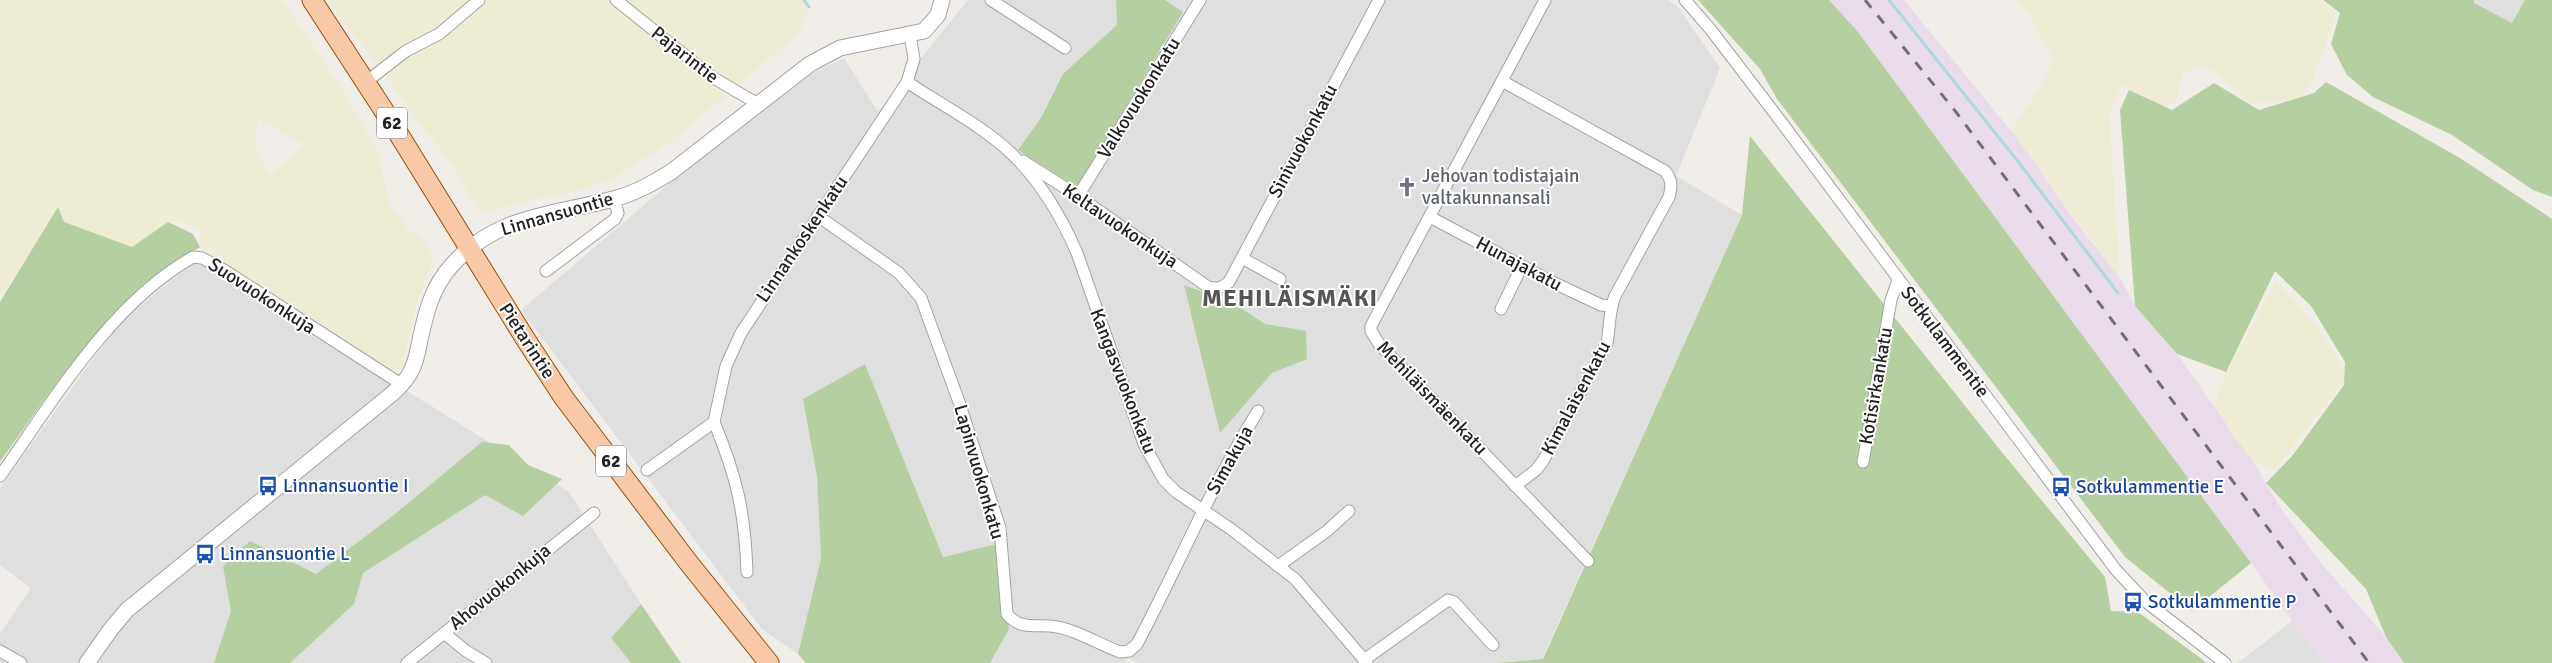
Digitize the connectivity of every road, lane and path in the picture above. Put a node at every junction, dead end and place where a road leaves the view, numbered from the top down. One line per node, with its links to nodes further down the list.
1 (312, 0): 13 (main road, Pietarintie / 62)
2 (479, 0): 13 (street)
3 (616, 0): 15 (street, Pajarintie)
4 (942, 0): 10 (street)
5 (991, 0): 11 (street)
6 (1200, 0): 17 (street, Valkovuokonkatu)
7 (1378, 0): 22 (street, Sinivuokonkatu)
8 (1545, 0): 12 (street, Mehiläismäenkatu)
9 (1685, 0): 26 (street, Sotkulammentie)
10 (910, 35): 14 (street, Linnankoskenkatu); 15 (street, Linnansuontie)
11 (1065, 48)
12 (1502, 81): 20 (street, Mehiläismäenkatu); 28 (street, Kimalaisenkatu)
13 (366, 82): 21 (main road, Pietarintie / 62)
14 (907, 82): 16 (street, Kangasvuokonkatu); 19 (street, Linnankoskenkatu)
15 (758, 104): 18 (street, Linnansuontie)
16 (1012, 154): 17 (street, Keltavuokonkuja); 37 (street, Kangasvuokonkatu)
17 (1078, 196): 27 (street, Keltavuokonkuja)
18 (614, 199): 21 (street, Linnansuontie); 24 (street)
19 (818, 216): 32 (street, Linnankoskenkatu); 37 (street, Lapinvuokonkatu)
20 (1430, 217): 23 (street, Hunajakatu); 36 (street, Mehiläismäenkatu)
21 (468, 248): 30 (street, Linnansuontie); 51 (main road, Pietarintie / 62)
22 (1242, 258): 25 (street); 27 (street, Sinivuokonkatu)
23 (1522, 266): 28 (street, Hunajakatu); 29 (street)
24 (546, 271)
25 (1280, 279)
26 (1898, 280): 33 (street, Kotisirkankatu); 52 (street, Sotkulammentie)
27 (1228, 282)
28 (1611, 306): 36 (street, Kimalaisenkatu)
29 (1502, 309)
30 (401, 384): 35 (street, Suovuokonkuja); 48 (street, Linnansuontie)
31 (1258, 411): 37 (street, Simakuja)
32 (714, 422): 34 (street); 42 (street)
33 (1862, 462)
34 (647, 470)
35 (0, 476)
36 (1515, 486): 40 (street, Mehiläismäenkatu)
37 (1202, 510): 41 (street, Kangasvuokonkatu)
38 (1349, 511): 41 (street)
39 (594, 512): 43 (street, Ahovuokonkuja)
40 (1588, 561)
41 (1278, 566): 46 (street, Kangasvuokonkatu)
42 (748, 572)
43 (444, 633): 49 (street, Ahovuokonkuja); 50 (street)
44 (1493, 645): 46 (street)
45 (0, 651): 47 (street)
46 (1365, 662)
47 (21, 663)
48 (87, 663)
49 (407, 663)
50 (486, 663)
51 (769, 663)
52 (2225, 663)

